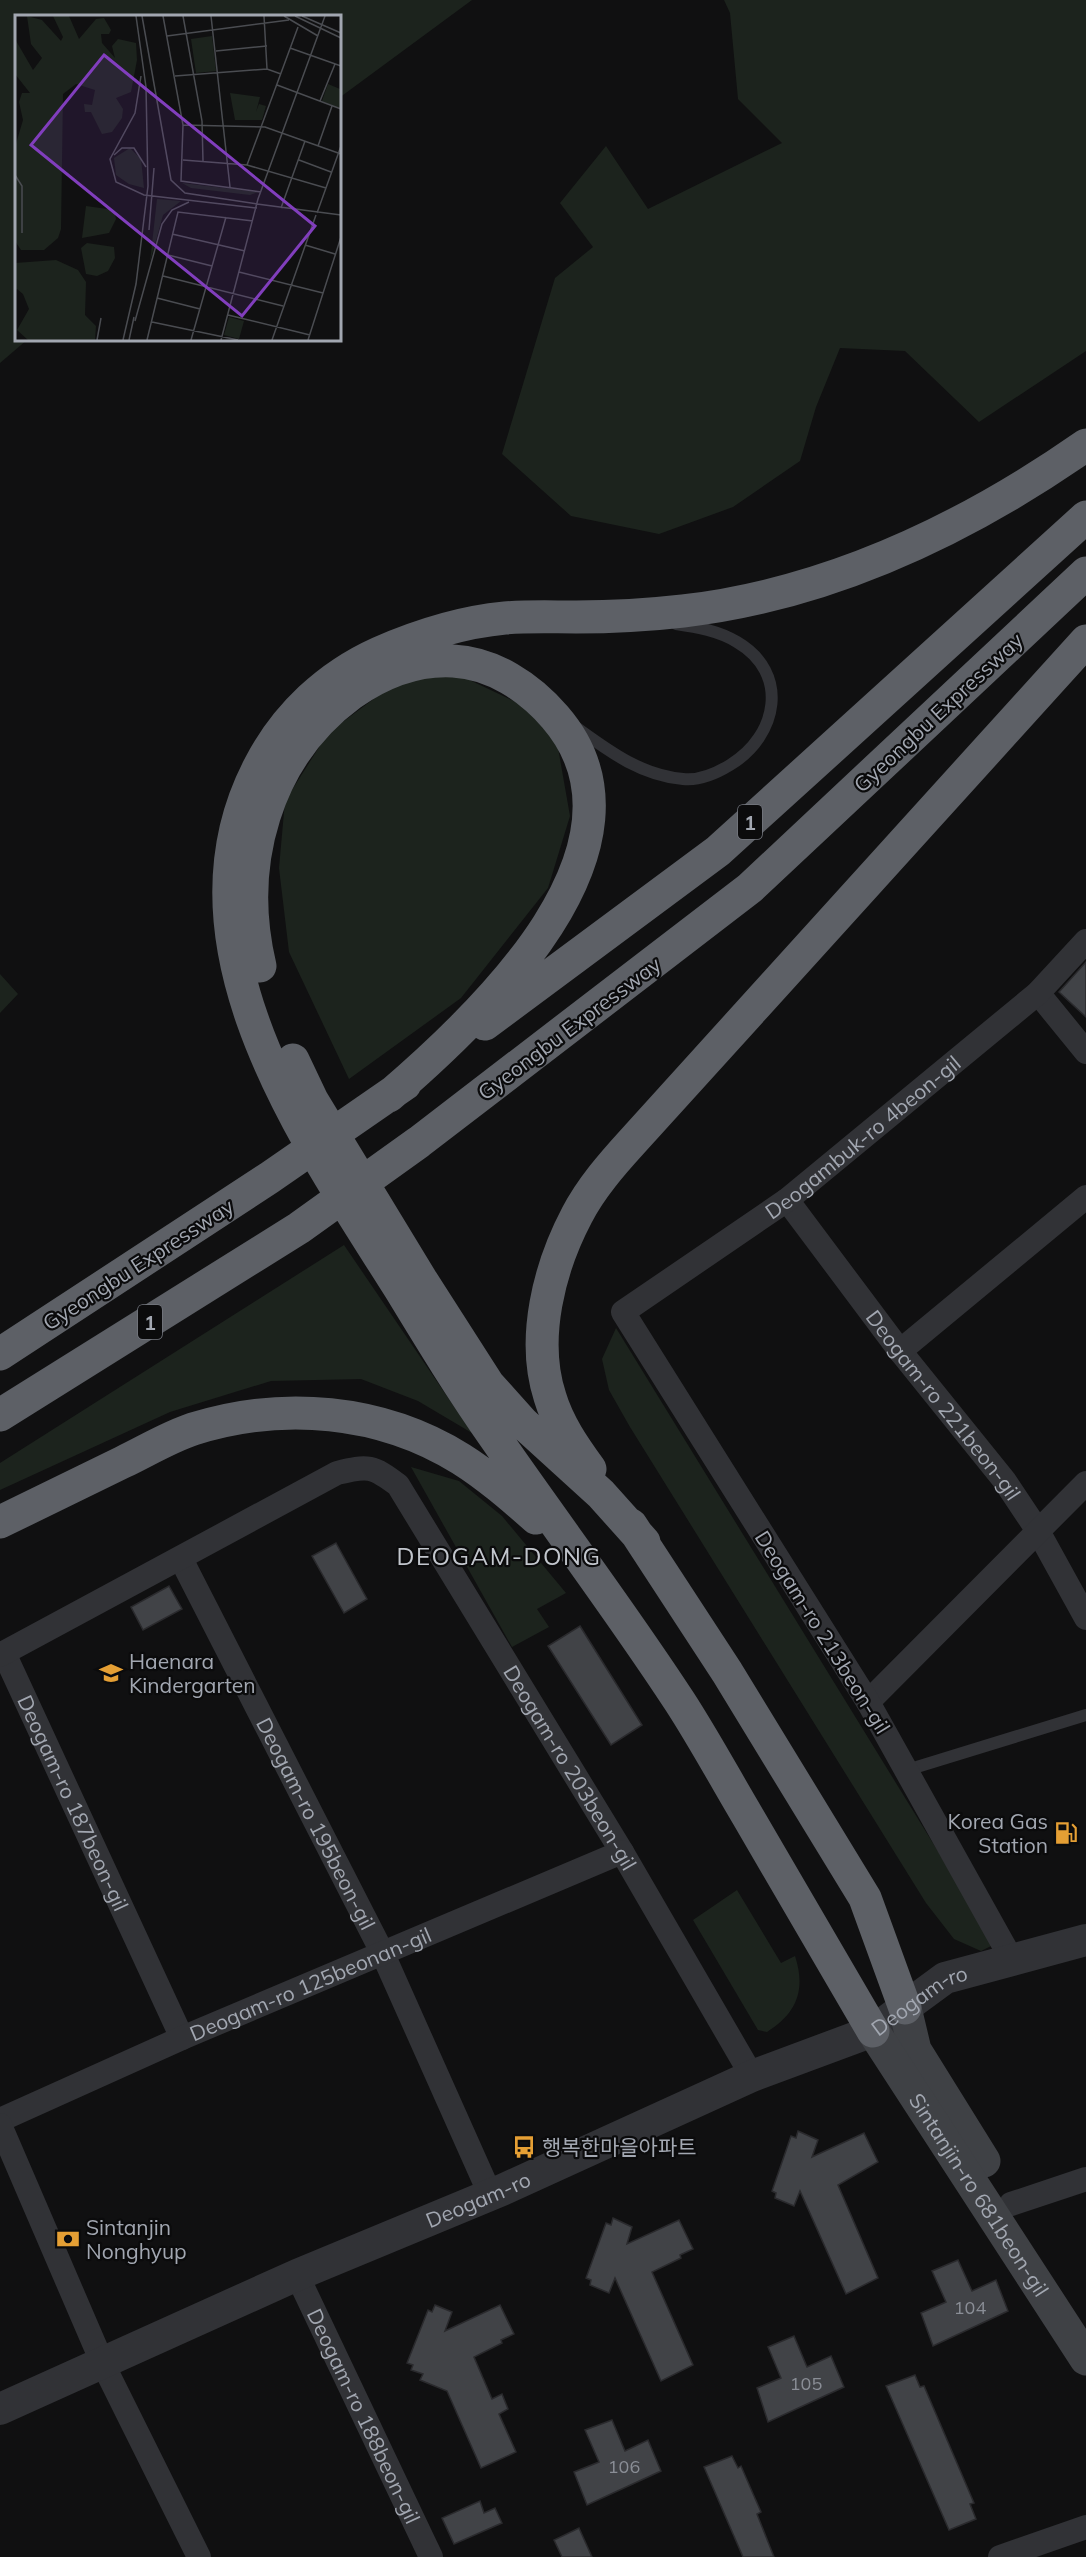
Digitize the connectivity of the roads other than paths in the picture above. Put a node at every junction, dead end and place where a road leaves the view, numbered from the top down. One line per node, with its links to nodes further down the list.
1 (1086, 445): 4 (highway)
2 (1086, 518): 10 (highway, Gyeongbu Expressway / 1)
3 (1086, 573): 16 (highway, Gyeongbu Expressway / 1)
4 (629, 615): 6 (lane); 22 (highway)
5 (1086, 641): 20 (highway)
6 (545, 705): 10 (highway); 20 (highway)
7 (1086, 941): 8 (street, Deogambuk-ro 4beon-gil)
8 (1038, 993): 9 (street); 12 (street, Deogambuk-ro 4beon-gil)
9 (1086, 1052)
10 (389, 1096): 15 (highway, Gyeongbu Expressway / 1)
11 (1086, 1197): 14 (street)
12 (787, 1200): 13 (street, Deogambuk-ro 4beon-gil); 14 (street, Deogam-ro 221beon-gil)
13 (623, 1312): 25 (street, Deogam-ro 213beon-gil)
14 (900, 1351): 19 (street, Deogam-ro 221beon-gil)
15 (0, 1354)
16 (0, 1415)
17 (1086, 1483): 19 (street)
18 (0, 1521): 22 (highway)
19 (1038, 1531): 23 (street, Deogam-ro 221beon-gil); 25 (street)
20 (644, 1542): 32 (highway)
21 (181, 1559): 24 (street, Deogam-ro 187beon-gil); 28 (street, Deogam-ro 203beon-gil); 30 (street, Deogam-ro 195beon-gil)
22 (581, 1560): 33 (highway)
23 (1086, 1618)
24 (2, 1654): 34 (street, Deogam-ro 187beon-gil)
25 (868, 1702): 27 (street, Deogam-ro 213beon-gil)
26 (1086, 1715): 27 (lane)
27 (907, 1770): 31 (street, Deogam-ro 213beon-gil)
28 (622, 1851): 30 (street, Deogam-ro 125beonan-gil); 35 (street, Deogam-ro 203beon-gil)
29 (1086, 1940): 31 (street, Deogam-ro)
30 (382, 1952): 34 (street, Deogam-ro 125beonan-gil); 39 (street, Deogam-ro 195beon-gil)
31 (1012, 1960): 32 (street, Deogam-ro)
32 (905, 2008): 33 (street, Deogam-ro); 40 (main road, Sintanjin-ro 681beon-gil)
33 (873, 2031): 35 (street, Deogam-ro); 43 (main road, Sintanjin-ro 681beon-gil)
34 (182, 2037): 36 (street, Deogam-ro 125beonan-gil)
35 (752, 2076): 39 (street, Deogam-ro)
36 (0, 2120)
37 (0, 2125): 44 (street)
38 (1086, 2180): 40 (street, Sintanjin-ro 681beon-gil)
39 (490, 2194): 41 (street, Deogam-ro)
40 (1011, 2204): 42 (main road, Sintanjin-ro 681beon-gil)
41 (297, 2276): 44 (street, Deogam-ro); 48 (street, Deogam-ro 188beon-gil)
42 (1086, 2323)
43 (1086, 2359)
44 (102, 2362): 45 (street, Deogam-ro); 47 (street)
45 (0, 2409)
46 (1086, 2527): 49 (street)
47 (198, 2557)
48 (431, 2557)
49 (1000, 2557)

